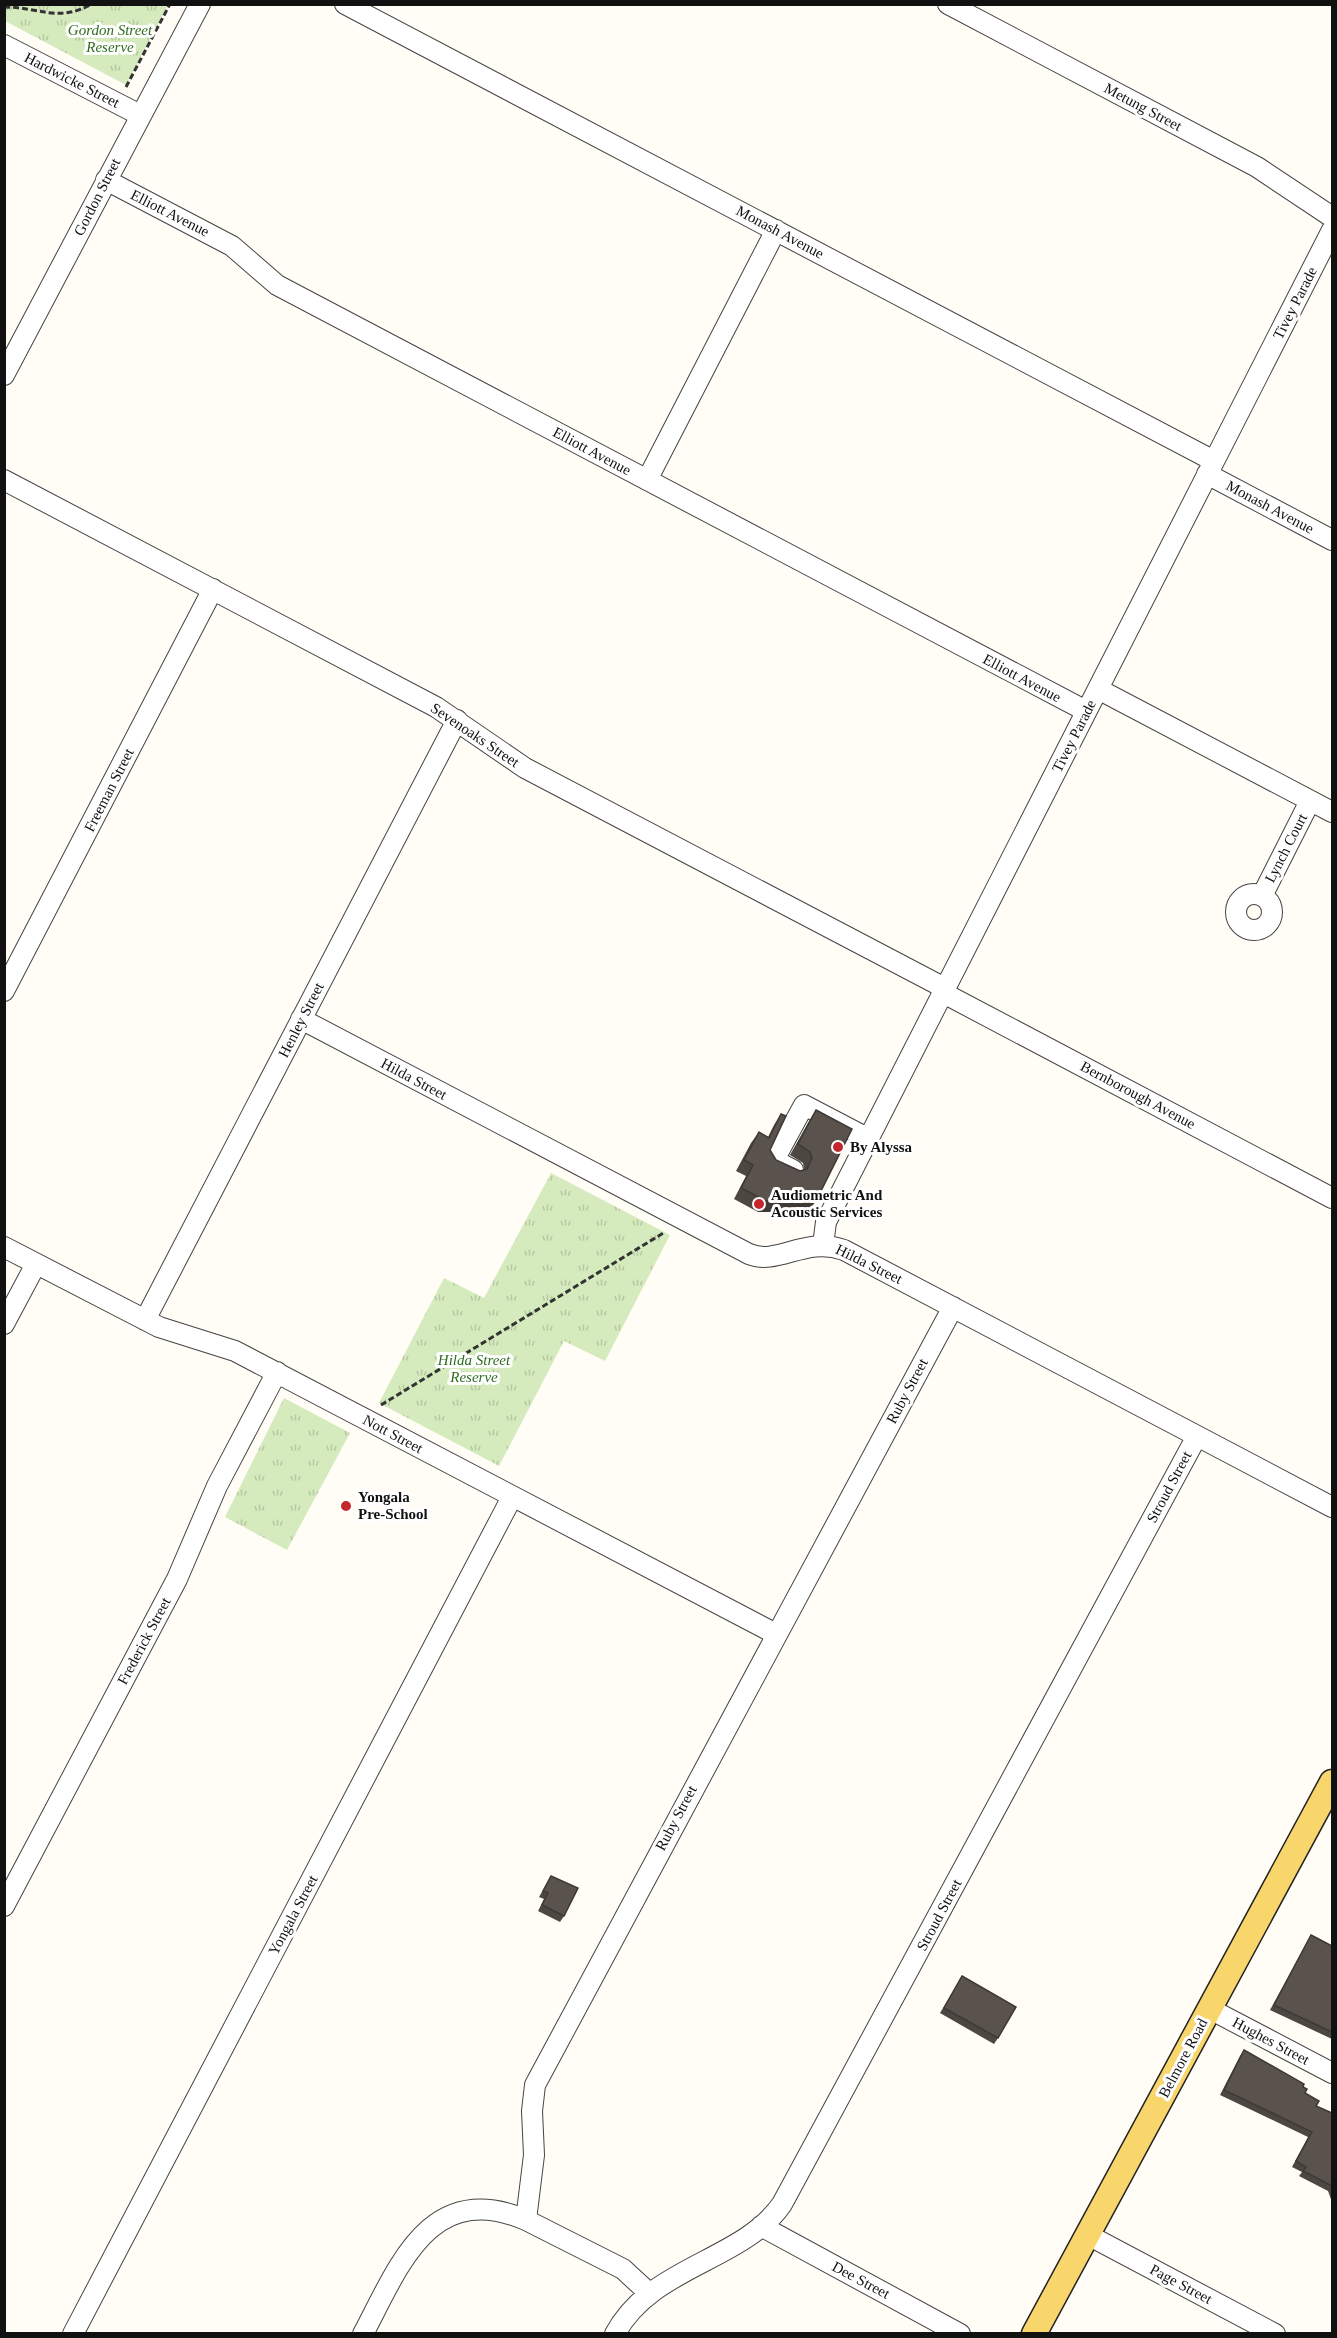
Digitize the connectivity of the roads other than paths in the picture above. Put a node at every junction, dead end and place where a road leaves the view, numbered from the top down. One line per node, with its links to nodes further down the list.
1 (345, 4): 8 (street, Monash Avenue)
2 (948, 4): 7 (street, Metung Street)
3 (195, 9): 5 (street, Gordon Street)
4 (4, 45): 5 (street, Hardwicke Street)
5 (140, 115): 6 (street, Gordon Street)
6 (106, 180): 10 (street, Gordon Street); 13 (street, Elliott Avenue)
7 (1332, 217)
8 (776, 230): 11 (street, Monash Avenue); 13 (street)
9 (1332, 230): 11 (street, Tivey Parade)
10 (4, 375)
11 (1210, 468): 14 (street, Monash Avenue); 16 (street, Tivey Parade)
12 (4, 480): 15 (street, Sevenoaks Street)
13 (647, 480): 17 (street, Elliott Avenue)
14 (1332, 540)
15 (213, 589): 18 (street, Sevenoaks Street); 22 (street, Freeman Street)
16 (1098, 689): 17 (street, Tivey Parade); 19 (street)
17 (1086, 711): 23 (street, Tivey Parade)
18 (457, 720): 23 (street, Sevenoaks Street); 24 (street, Henley Street)
19 (1311, 801): 20 (street); 21 (street, Lynch Court)
20 (1332, 812)
21 (1262, 896)
22 (4, 991)
23 (944, 991): 25 (street, Tivey Parade); 27 (street, Bernborough Avenue)
24 (301, 1019): 28 (street, Hilda Street); 32 (street, Henley Street)
25 (869, 1139): 26 (street); 28 (street, Tivey Parade)
26 (793, 1170)
27 (1332, 1198)
28 (823, 1245): 31 (street, Hilda Street)
29 (4, 1247): 30 (street, Nott Street)
30 (36, 1264): 32 (street, Nott Street); 33 (street)
31 (953, 1307): 35 (street, Hilda Street); 38 (street, Ruby Street)
32 (145, 1320): 34 (street, Nott Street)
33 (4, 1324)
34 (277, 1372): 36 (street, Nott Street); 40 (street, Frederick Street)
35 (1197, 1436): 37 (street, Hilda Street); 44 (street, Stroud Street)
36 (512, 1497): 38 (street, Nott Street); 47 (street, Yongala Street)
37 (1332, 1507)
38 (776, 1634): 43 (street, Ruby Street)
39 (1332, 1782): 41 (main road, Belmore Road)
40 (4, 1906)
41 (1210, 2009): 42 (street, Hughes Street); 45 (main road, Belmore Road)
42 (1332, 2073)
43 (526, 2220): 46 (street); 48 (street)
44 (761, 2226): 46 (street, Stroud Street); 50 (street, Dee Street)
45 (1088, 2235): 51 (main road, Belmore Road); 52 (street, Page Street)
46 (649, 2293): 49 (street, Stroud Street)
47 (73, 2334)
48 (363, 2334)
49 (615, 2334)
50 (960, 2334)
51 (1034, 2334)
52 (1275, 2334)

